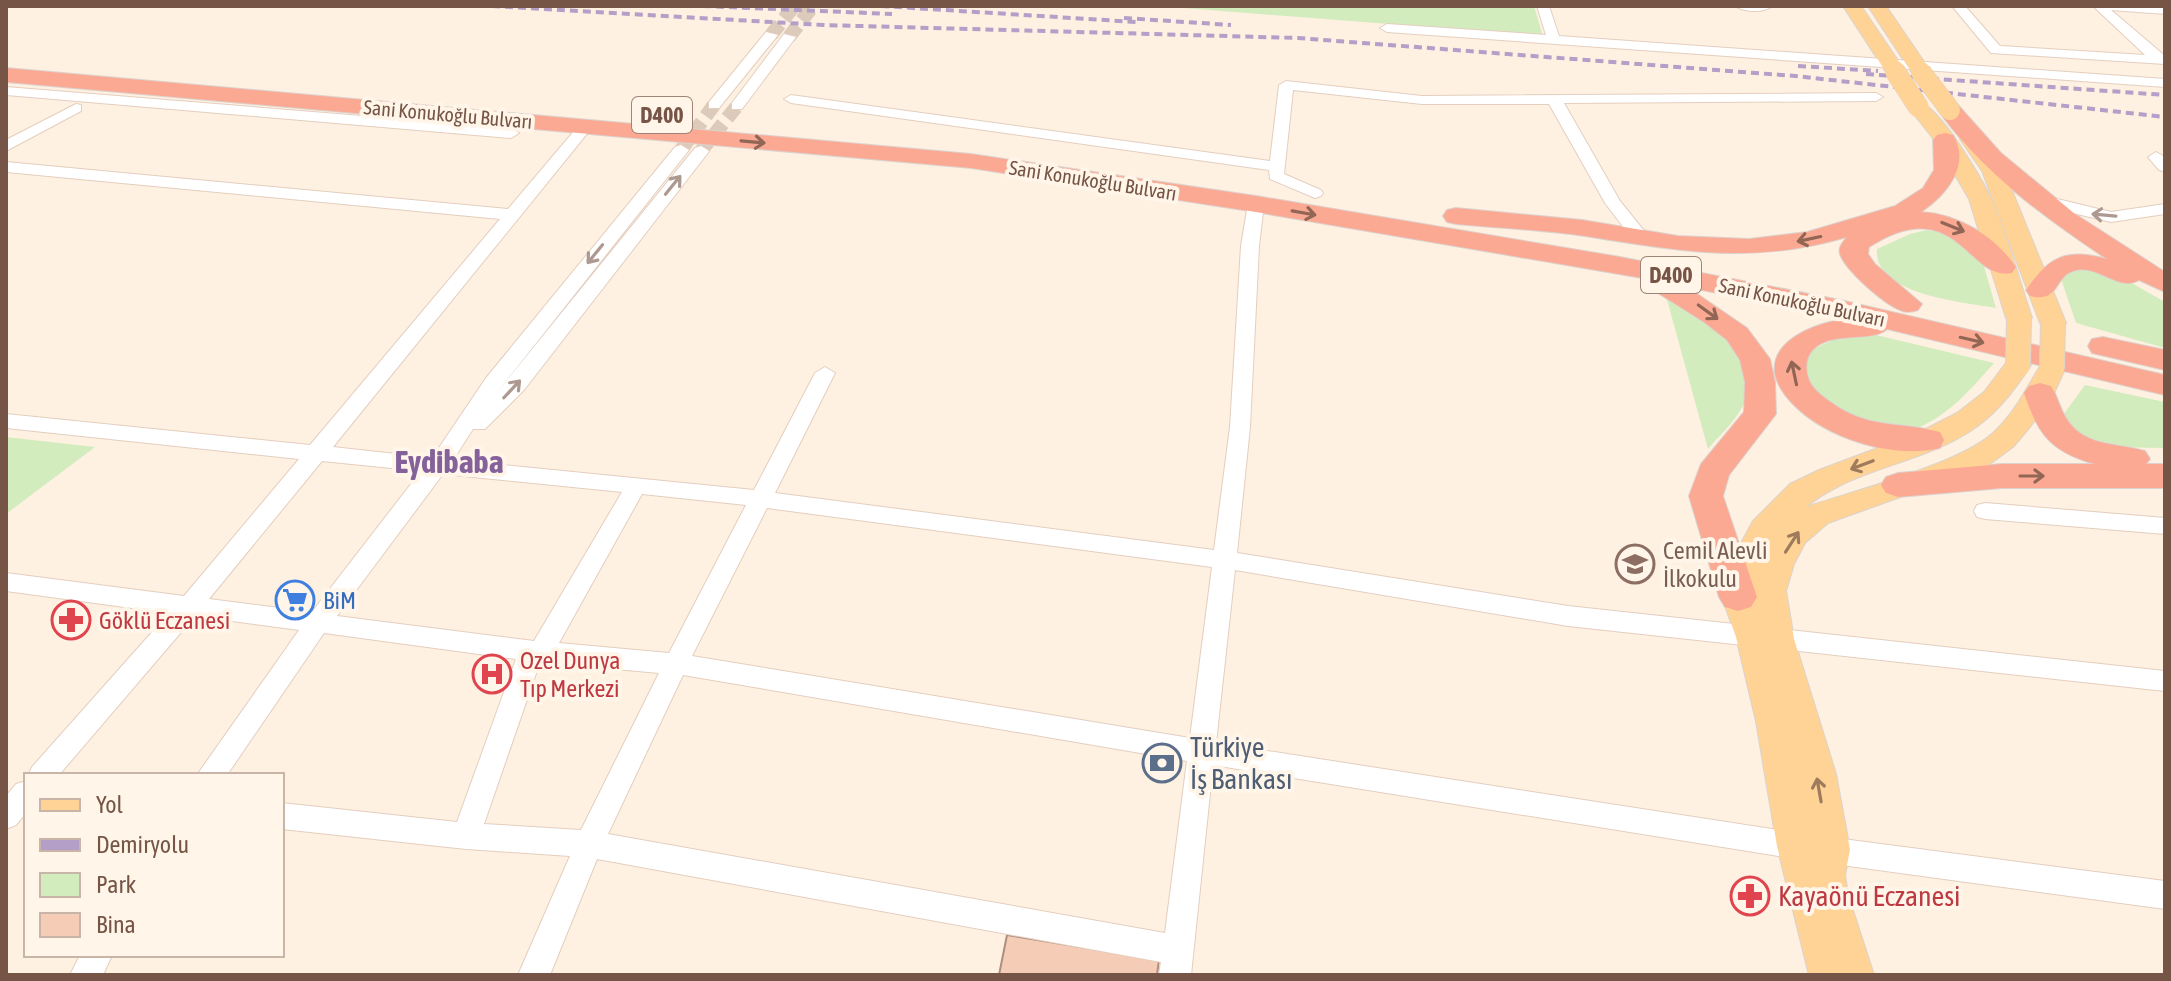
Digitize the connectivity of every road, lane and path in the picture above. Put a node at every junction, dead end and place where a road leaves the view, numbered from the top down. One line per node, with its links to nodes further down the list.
1 (1543, 6): 13 (street)
2 (1741, 6): 3 (street)
3 (1764, 6)
4 (1852, 6): 16 (main road)
5 (1877, 6): 17 (main road)
6 (1958, 6): 15 (street)
7 (2099, 6): 15 (street)
8 (2106, 6): 9 (street)
9 (2165, 10)
10 (1387, 28): 13 (street)
11 (771, 35): 24 (street)
12 (789, 37): 25 (street)
13 (1554, 40): 16 (street)
14 (6, 58): 36 (highway, Sani Konukoğlu Bulvarı / D400)
15 (2162, 60)
16 (1892, 68): 17 (street); 30 (main road, bridge)
17 (1919, 69): 19 (street); 27 (main road, bridge)
18 (6, 75): 28 (highway, Sani Konukoğlu Bulvarı / D400)
19 (2165, 83)
20 (6, 91): 29 (street)
21 (1876, 97): 23 (street)
22 (791, 99): 35 (street)
23 (1554, 99): 35 (street); 42 (street)
24 (714, 105)
25 (737, 106)
26 (76, 108): 31 (street)
27 (1950, 110): 37 (highway); 46 (main road)
28 (585, 127): 38 (highway, Sani Konukoğlu Bulvarı / D400, one-way to 38); 40 (street)
29 (511, 133)
30 (1945, 140): 42 (highway, one-way to 42); 44 (main road)
31 (6, 146)
32 (681, 150): 56 (street, one-way to 56)
33 (701, 151): 56 (street, one-way to 33)
34 (6, 167): 40 (street)
35 (1278, 167): 36 (street)
36 (1315, 193): 41 (highway, Sani Konukoğlu Bulvarı / D400)
37 (2045, 201): 39 (street, one-way to 37); 45 (highway)
38 (1256, 204): 43 (highway, Sani Konukoğlu Bulvarı / D400, one-way to 43); 63 (street)
39 (2165, 209)
40 (515, 215): 54 (street)
41 (1456, 216): 42 (highway); 48 (highway, Sani Konukoğlu Bulvarı / D400)
42 (1640, 237)
43 (1615, 264): 48 (highway, Sani Konukoğlu Bulvarı / D400); 65 (highway, one-way to 65)
44 (2002, 267): 48 (highway, one-way to 44); 53 (main road, bridge)
45 (2165, 284)
46 (2040, 290): 47 (highway); 51 (main road, bridge)
47 (2165, 295)
48 (1911, 315): 50 (highway, Sani Konukoğlu Bulvarı / D400); 53 (highway, one-way to 48)
49 (825, 373): 60 (street)
50 (2162, 378)
51 (2046, 381): 55 (highway); 58 (main road)
52 (6, 421): 54 (street)
53 (1928, 440): 65 (main road, one-way to 65)
54 (317, 453): 56 (street); 66 (street)
55 (2165, 460)
56 (438, 465): 59 (street); 67 (street)
57 (2165, 476): 58 (highway, one-way to 57)
58 (1898, 485): 68 (main road, one-way to 58)
59 (635, 488): 60 (street); 69 (street)
60 (761, 499): 63 (street); 70 (street)
61 (1985, 511): 62 (street)
62 (2165, 526)
63 (1225, 560): 68 (street); 72 (street)
64 (6, 582): 66 (street)
65 (1738, 597): 68 (main road)
66 (189, 607): 67 (street); 73 (street)
67 (318, 623): 69 (street); 74 (street)
68 (1765, 638): 71 (street); 80 (main road)
69 (536, 651): 70 (street); 78 (street)
70 (676, 664): 72 (street); 79 (street)
71 (2165, 681)
72 (1202, 752): 80 (street); 83 (street)
73 (44, 773)
74 (212, 773)
75 (24, 796): 76 (street)
76 (6, 816)
77 (284, 816): 78 (street)
78 (466, 836): 79 (street)
79 (589, 844): 83 (street); 85 (street)
80 (1813, 848): 81 (street); 86 (main road); 87 (main road)
81 (2165, 895)
82 (96, 957): 84 (street)
83 (1180, 968)
84 (86, 975)
85 (534, 975)
86 (1830, 975)
87 (1853, 975)

